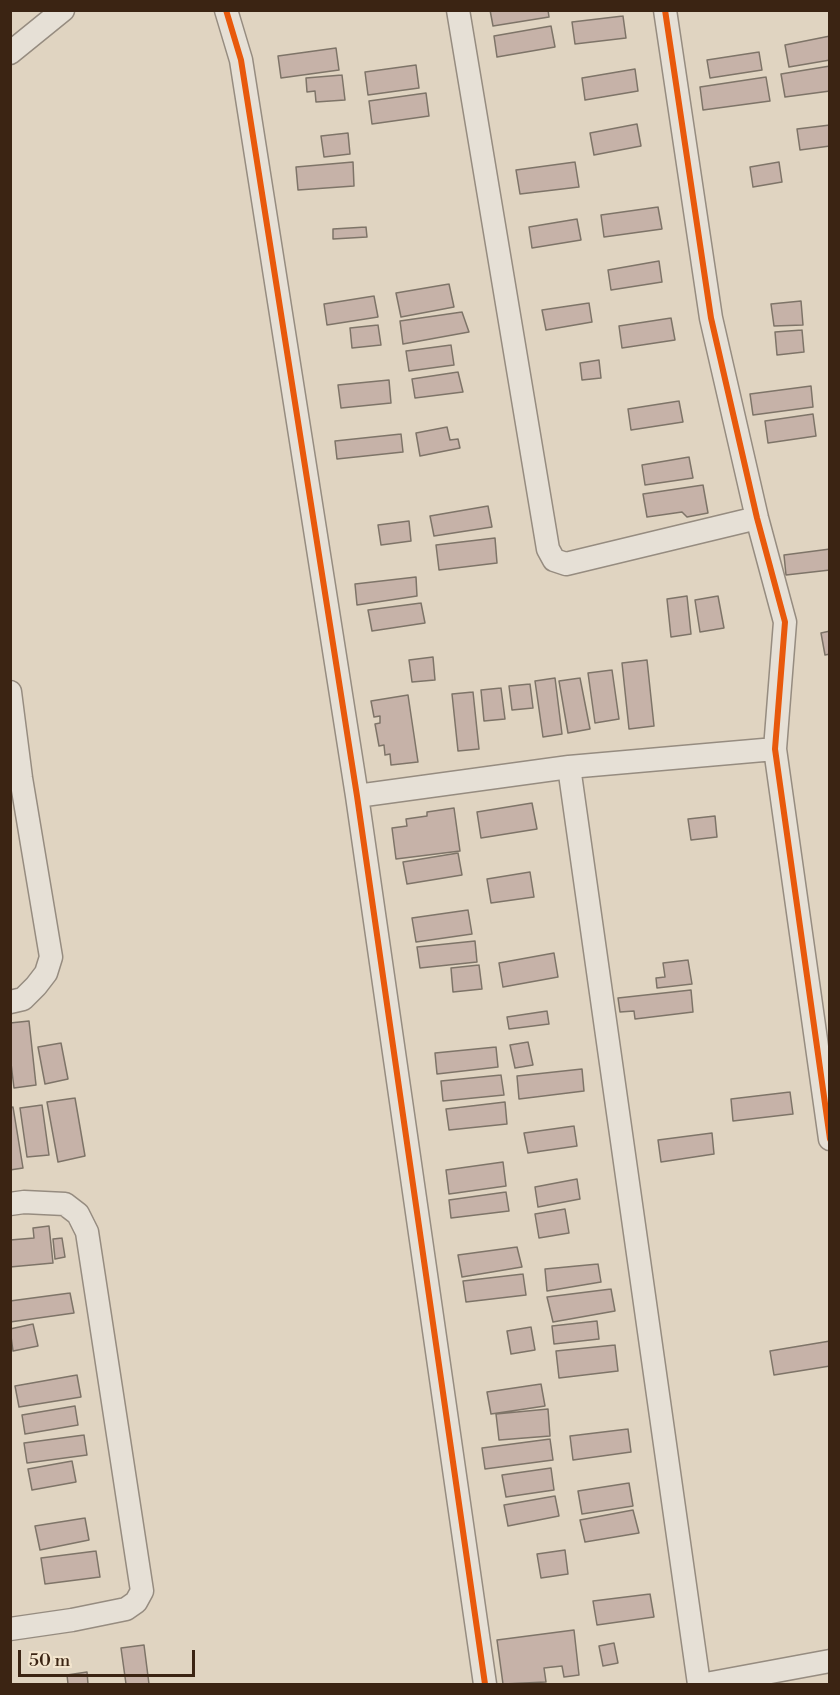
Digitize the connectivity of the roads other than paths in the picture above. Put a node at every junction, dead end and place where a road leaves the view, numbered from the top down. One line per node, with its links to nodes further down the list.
1 (63, 10): 5 (street)
2 (226, 10): 11 (street)
3 (458, 10): 6 (street)
4 (665, 10): 6 (street)
5 (10, 53)
6 (757, 518): 8 (street)
7 (10, 692): 10 (street)
8 (775, 749): 9 (street); 13 (street)
9 (569, 767): 11 (street); 18 (street)
10 (16, 779): 12 (street)
11 (357, 796): 17 (street)
12 (10, 1002)
13 (830, 1139)
14 (10, 1204): 15 (street)
15 (10, 1629)
16 (830, 1661): 19 (street)
17 (485, 1684)
18 (699, 1684)
19 (706, 1684)

